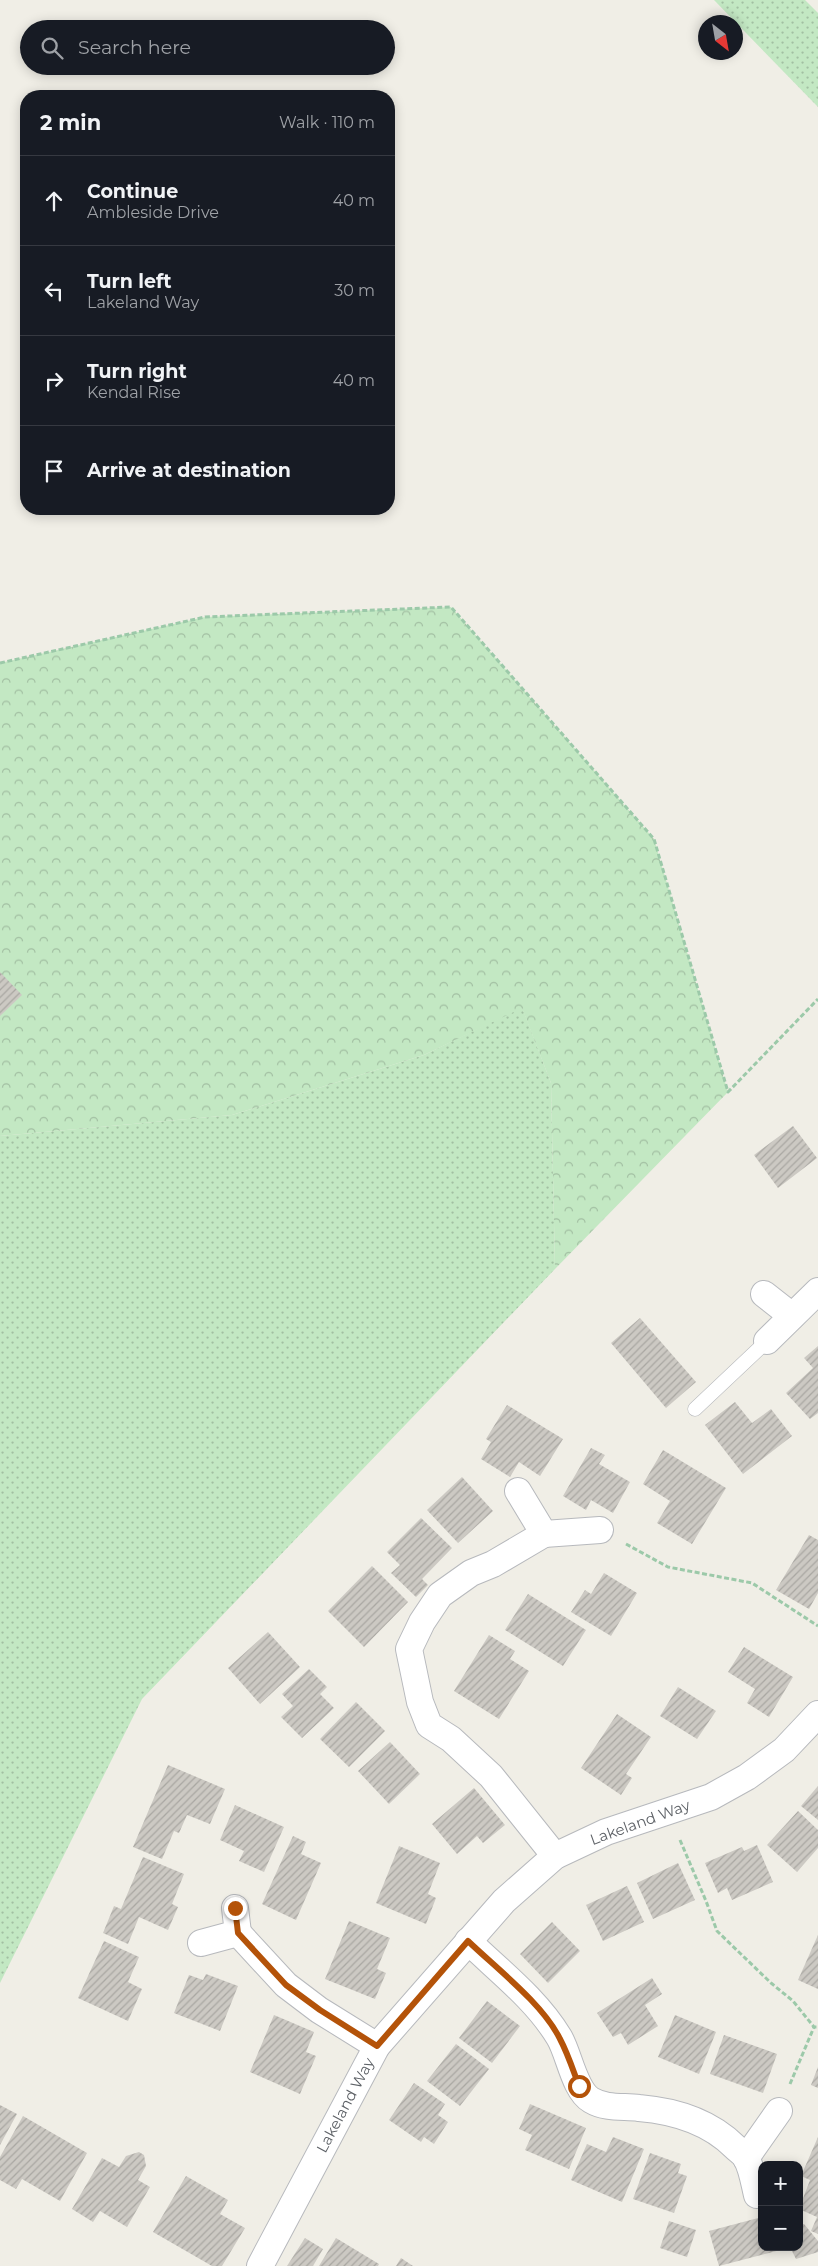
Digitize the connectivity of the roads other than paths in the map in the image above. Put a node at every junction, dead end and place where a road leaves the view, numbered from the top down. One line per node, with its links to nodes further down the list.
1 (818, 1291): 3 (street)
2 (764, 1294): 3 (street)
3 (792, 1316): 4 (street)
4 (766, 1341): 5 (lane)
5 (695, 1409)
6 (518, 1491): 8 (street)
7 (600, 1530): 8 (street)
8 (544, 1534): 10 (street)
9 (818, 1715): 10 (street, Lakeland Way)
10 (555, 1856): 11 (street, Lakeland Way)
11 (468, 1941): 13 (street, Lakeland Way); 15 (street)
12 (201, 1944): 13 (street)
13 (377, 2046): 17 (street, Lakeland Way)
14 (779, 2111): 15 (street)
15 (746, 2158): 16 (street)
16 (757, 2194)
17 (260, 2266)

